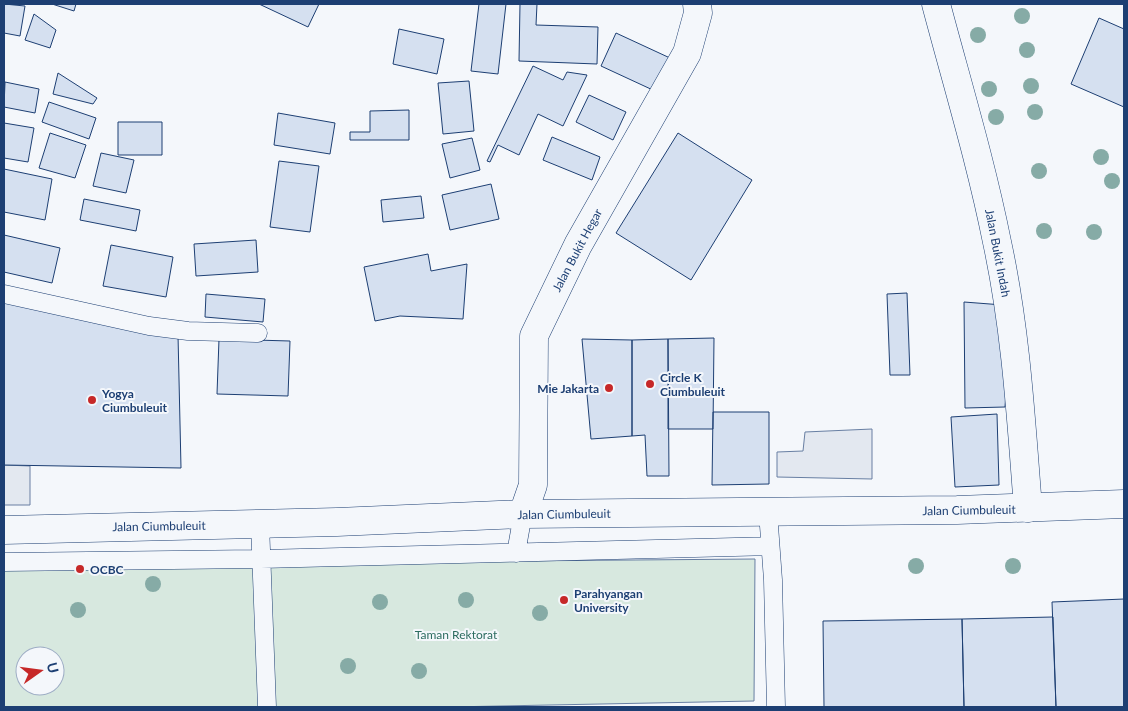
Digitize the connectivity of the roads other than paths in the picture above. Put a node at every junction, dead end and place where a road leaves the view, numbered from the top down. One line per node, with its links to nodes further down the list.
1 (697, 4): 8 (main road, Jalan Bukit Hegar)
2 (936, 4): 6 (main road, Jalan Bukit Indah)
3 (4, 294): 4 (lane)
4 (258, 333)
5 (1124, 504): 6 (main road, Jalan Ciumbuleuit)
6 (1028, 508): 7 (main road, Jalan Ciumbuleuit)
7 (768, 512): 8 (main road, Jalan Ciumbuleuit); 11 (lane)
8 (523, 514): 9 (main road, Jalan Ciumbuleuit); 12 (lane)
9 (260, 524): 10 (main road, Jalan Ciumbuleuit); 13 (lane)
10 (5, 530): 14 (lane)
11 (770, 546): 12 (lane); 16 (lane)
12 (516, 553): 13 (lane)
13 (261, 559): 14 (lane); 15 (lane)
14 (5, 562)
15 (267, 707)
16 (776, 707)

